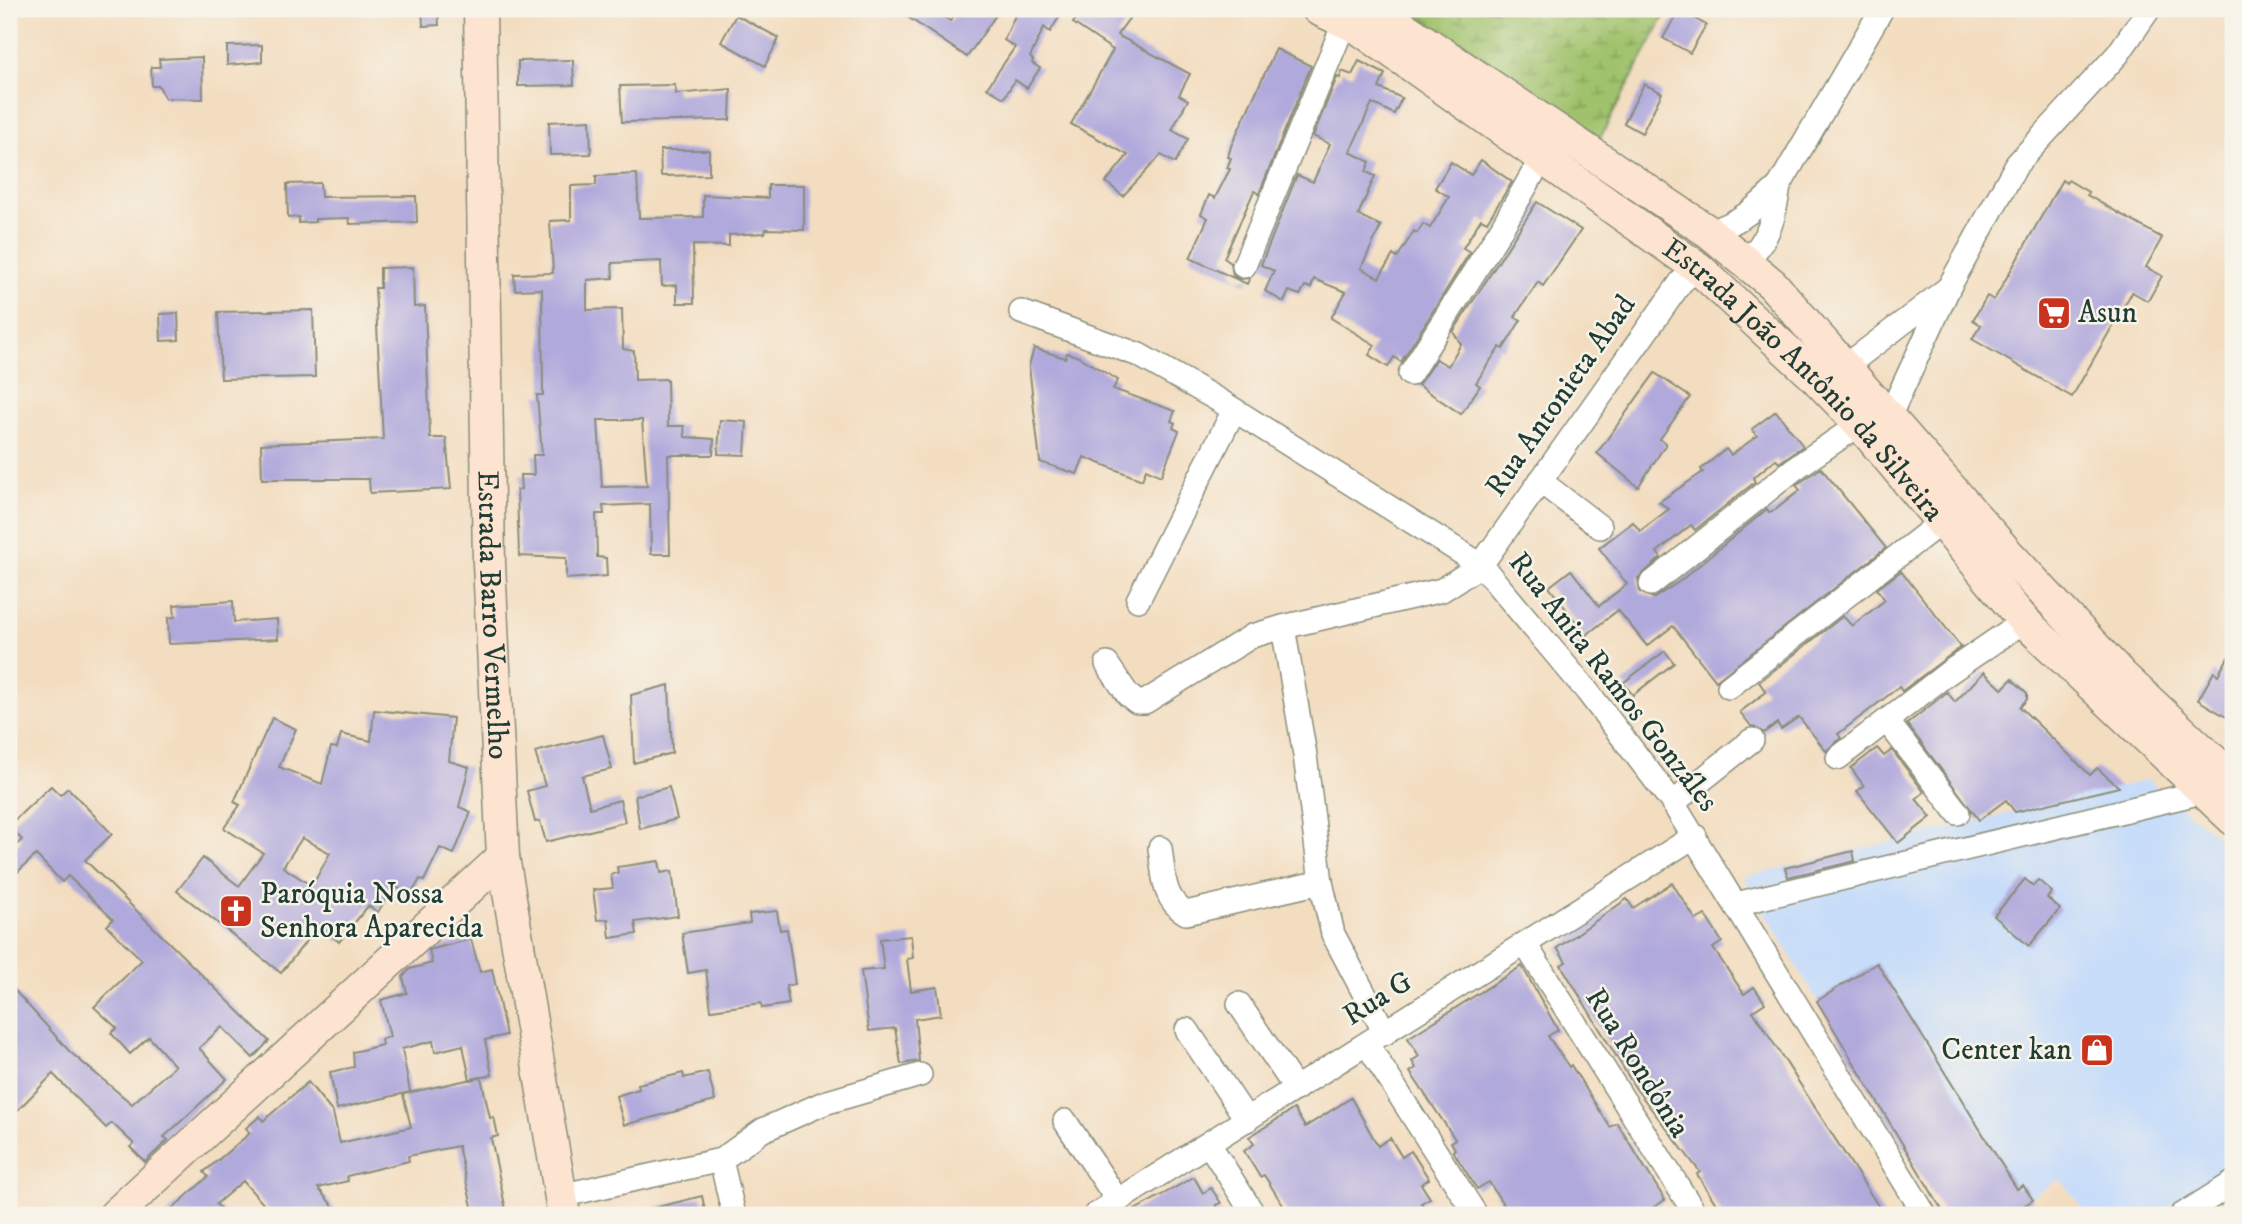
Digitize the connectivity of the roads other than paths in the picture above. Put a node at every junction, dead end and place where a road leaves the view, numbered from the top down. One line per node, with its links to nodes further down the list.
1 (480, 9): 37 (main road, Estrada Barro Vermelho)
2 (1376, 9): 8 (main road, Estrada João Antônio da Silveira)
3 (1882, 9): 7 (street)
4 (2149, 9): 13 (street)
5 (1331, 15): 6 (main road, Estrada João Antônio da Silveira); 11 (street)
6 (1543, 156): 9 (main road, Estrada João Antônio da Silveira); 16 (street)
7 (1779, 186): 8 (street); 10 (street)
8 (1709, 232): 10 (main road, Estrada João Antônio da Silveira)
9 (1662, 242): 10 (main road); 12 (main road, Estrada João Antônio da Silveira)
10 (1745, 260): 15 (main road, Estrada João Antônio da Silveira)
11 (1244, 266)
12 (1698, 268): 18 (main road, Estrada João Antônio da Silveira); 19 (street, Rua Antonieta Abad)
13 (1949, 287): 15 (street); 18 (street)
14 (1021, 312): 17 (street, Rua Anita Ramos Gonzáles)
15 (1846, 366): 18 (main road, Estrada João Antônio da Silveira)
16 (1410, 374)
17 (1234, 410): 22 (street, Rua Anita Ramos Gonzáles); 24 (street)
18 (1875, 421): 20 (main road, Estrada João Antônio da Silveira); 23 (street); 32 (main road, Estrada João Antônio da Silveira)
19 (1540, 481): 21 (street); 22 (street, Rua Antonieta Abad)
20 (1940, 523): 25 (main road, Estrada João Antônio da Silveira); 28 (street)
21 (1600, 527)
22 (1481, 565): 26 (street); 33 (street, Rua Anita Ramos Gonzáles)
23 (1651, 584)
24 (1138, 600)
25 (2024, 621): 29 (street); 32 (main road, Estrada João Antônio da Silveira)
26 (1283, 627): 27 (street); 38 (street)
27 (1107, 664)
28 (1729, 687)
29 (1887, 721): 31 (street); 34 (street)
30 (1752, 740): 33 (street)
31 (1838, 758)
32 (2224, 796): 39 (street)
33 (1673, 803): 35 (street, Rua Anita Ramos Gonzáles)
34 (1958, 813)
35 (1695, 836): 39 (street, Rua Anita Ramos Gonzáles); 40 (street, Rua G)
36 (1160, 848): 38 (street)
37 (503, 857): 52 (main road, Estrada Barro Vermelho); 53 (main road)
38 (1321, 882): 43 (street)
39 (1736, 904): 59 (street, Rua Anita Ramos Gonzáles)
40 (1525, 944): 43 (street, Rua G); 58 (street, Rua Rondônia)
41 (1240, 1004): 45 (street)
42 (1187, 1030): 46 (street)
43 (1376, 1038): 45 (street, Rua G); 57 (street)
44 (920, 1075): 49 (street)
45 (1296, 1089): 46 (street, Rua G)
46 (1247, 1120): 48 (street, Rua G)
47 (1065, 1121): 51 (street)
48 (1209, 1144): 51 (street, Rua G); 56 (street)
49 (721, 1160): 52 (street); 54 (street)
50 (2233, 1183): 60 (street)
51 (1118, 1201): 55 (street, Rua G)
52 (562, 1206)
53 (115, 1215)
54 (734, 1215)
55 (1095, 1215)
56 (1254, 1215)
57 (1476, 1215)
58 (1696, 1215)
59 (1925, 1215)
60 (2182, 1215)

